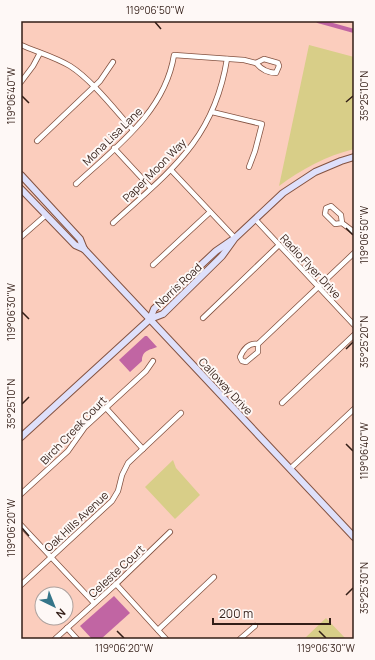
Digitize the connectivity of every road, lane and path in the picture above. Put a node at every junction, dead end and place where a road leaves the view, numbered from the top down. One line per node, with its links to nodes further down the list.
1 (21, 45): 2 (street)
2 (40, 53): 6 (street); 7 (street)
3 (227, 59): 5 (street); 8 (street, Paper Moon Way); 9 (street, Mona Lisa Lane)
4 (113, 62): 7 (street)
5 (256, 63): 5 (street)
6 (21, 82)
7 (94, 88): 9 (street); 10 (street)
8 (212, 112): 13 (street); 14 (street, Paper Moon Way)
9 (133, 130): 11 (street, Mona Lisa Lane)
10 (37, 141)
11 (114, 148): 16 (street, Mona Lisa Lane); 17 (street)
12 (354, 157): 21 (main road, Norris Road)
13 (249, 167)
14 (170, 170): 17 (street, Paper Moon Way); 19 (street)
15 (21, 175): 26 (main road, Calloway Drive)
16 (76, 184)
17 (151, 188): 22 (street, Paper Moon Way)
18 (21, 189): 20 (main road, Calloway Drive)
19 (210, 212): 27 (street); 31 (street)
20 (46, 215): 25 (street); 26 (main road); 29 (main road, Calloway Drive)
21 (255, 219): 27 (main road, Norris Road); 28 (street, Radio Flyer Drive)
22 (114, 223)
23 (342, 223): 24 (street)
24 (354, 232)
25 (21, 237)
26 (78, 237): 29 (main road, Calloway Drive)
27 (235, 238): 34 (main road); 34 (main road, Norris Road)
28 (279, 245): 32 (street, Radio Flyer Drive); 33 (street)
29 (84, 249): 34 (main road, Calloway Drive)
30 (354, 253): 32 (street)
31 (153, 265)
32 (319, 288): 35 (street, Radio Flyer Drive); 37 (street)
33 (203, 318)
34 (150, 319): 43 (main road, Norris Road); 45 (main road, Calloway Drive)
35 (354, 325)
36 (354, 335): 39 (street)
37 (258, 344): 37 (street)
38 (153, 361): 40 (street, Birch Creek Court)
39 (282, 403)
40 (106, 408): 44 (street); 46 (street, Birch Creek Court)
41 (354, 409): 45 (street)
42 (181, 413): 44 (street, Oak Hills Avenue)
43 (21, 437)
44 (143, 448): 50 (street, Oak Hills Avenue)
45 (290, 469): 49 (main road, Calloway Drive)
46 (21, 494)
47 (21, 525): 50 (street)
48 (170, 532): 52 (street, Celeste Court)
49 (354, 538)
50 (51, 557): 53 (street, Oak Hills Avenue); 54 (street)
51 (214, 578): 57 (street)
52 (116, 584): 54 (street, Celeste Court); 57 (street)
53 (21, 585)
54 (94, 603): 56 (street, Celeste Court)
55 (255, 626): 61 (street)
56 (67, 628): 58 (street, Celeste Court); 59 (street)
57 (158, 630): 60 (street)
58 (55, 639)
59 (77, 639)
60 (166, 639)
61 (240, 639)

